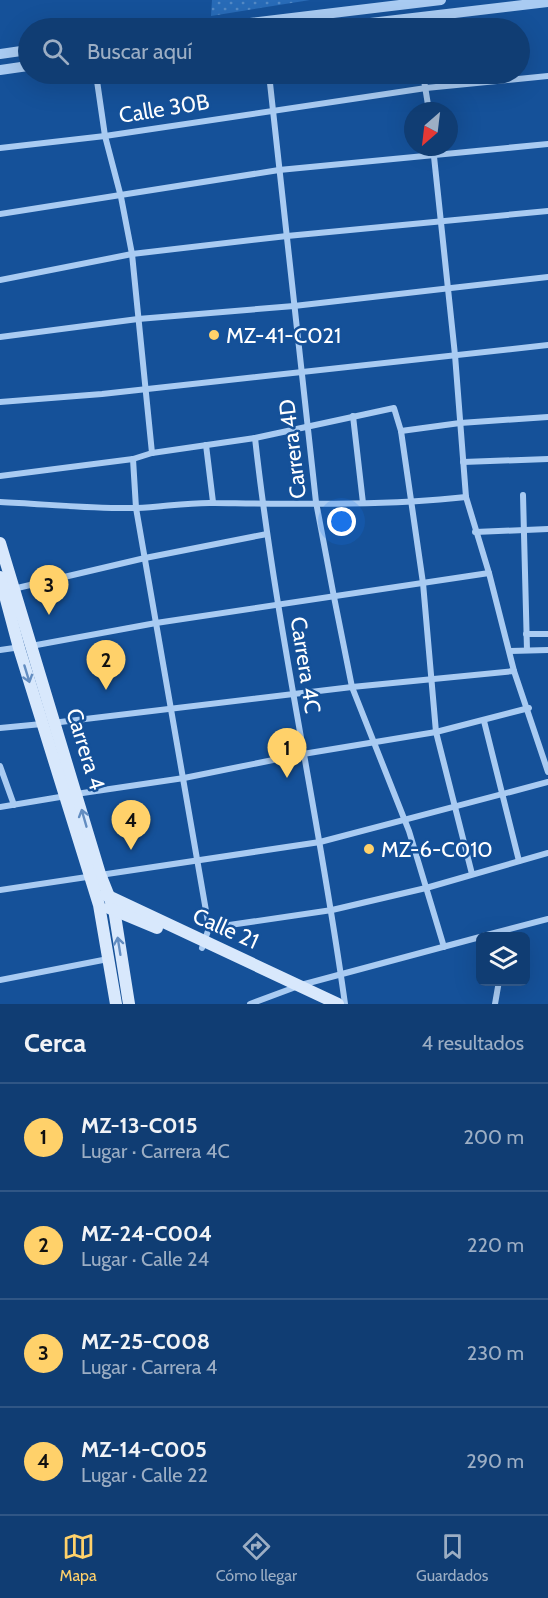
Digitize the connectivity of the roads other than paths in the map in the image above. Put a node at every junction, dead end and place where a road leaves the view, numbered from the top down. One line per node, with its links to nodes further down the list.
1 (441, 0): 3 (street)
2 (548, 2): 4 (street)
3 (291, 18)
4 (452, 18)
5 (18, 51): 6 (street)
6 (0, 54)
7 (18, 67): 8 (street)
8 (0, 70)
9 (548, 76): 10 (street, Calle 30B)
10 (530, 78)
11 (97, 84): 18 (street)
12 (270, 84): 17 (street, Carrera 4D)
13 (425, 84): 15 (street)
14 (467, 84): 15 (street, Calle 30B)
15 (426, 88): 16 (street); 17 (street, Calle 30B)
16 (428, 102)
17 (273, 109): 18 (street, Calle 30B); 24 (street, Carrera 4D)
18 (105, 136): 20 (street, Calle 30B); 25 (street)
19 (548, 144): 21 (street)
20 (0, 148)
21 (458, 150)
22 (404, 155): 24 (street)
23 (435, 156): 28 (street)
24 (279, 170): 25 (street); 29 (street, Carrera 4D)
25 (121, 197): 27 (street); 30 (street)
26 (548, 211): 28 (street)
27 (0, 214)
28 (442, 223): 29 (street); 33 (street)
29 (287, 236): 30 (street); 34 (street, Carrera 4D)
30 (132, 254): 32 (street); 35 (street)
31 (548, 277): 33 (street)
32 (0, 280)
33 (447, 288): 34 (street); 38 (street)
34 (294, 306): 35 (street); 39 (street, Carrera 4D)
35 (138, 319): 36 (street); 40 (street)
36 (0, 337)
37 (548, 345): 38 (street)
38 (455, 355): 39 (street); 44 (street)
39 (302, 370): 40 (street); 45 (street, Carrera 4D)
40 (145, 389): 41 (street); 49 (street)
41 (0, 402)
42 (352, 417): 45 (street); 46 (street); 59 (street)
43 (548, 417): 44 (street)
44 (460, 423): 46 (street); 52 (street)
45 (308, 428): 47 (street); 58 (street, Carrera 4D)
46 (401, 431): 60 (street)
47 (255, 438): 48 (street); 61 (street, Carrera 4C)
48 (206, 445): 49 (street); 57 (street)
49 (152, 453): 50 (street)
50 (133, 459): 53 (street); 62 (street)
51 (548, 459): 52 (street)
52 (463, 462): 55 (street)
53 (0, 476)
54 (522, 495): 63 (street)
55 (466, 497): 60 (street); 65 (street)
56 (0, 502): 62 (street)
57 (213, 502): 61 (street); 62 (street)
58 (316, 502): 59 (street); 61 (street); 73 (street, Carrera 4D)
59 (363, 502): 60 (street)
60 (411, 503): 71 (street)
61 (262, 506): 66 (street, Carrera 4C)
62 (136, 508): 68 (street)
63 (524, 529): 64 (street); 65 (street); 76 (street)
64 (548, 529)
65 (475, 532): 69 (street)
66 (267, 534): 68 (street); 74 (street, Carrera 4C)
67 (0, 543): 72 (main road, Carrera 4)
68 (145, 558): 72 (street); 75 (street)
69 (489, 573): 71 (street); 82 (street)
70 (0, 577): 78 (main road, Carrera 4)
71 (423, 583): 73 (street); 84 (street)
72 (13, 589): 78 (main road, Carrera 4)
73 (334, 597): 74 (street); 85 (street, Carrera 4D)
74 (279, 605): 75 (street); 86 (street, Carrera 4C)
75 (156, 623): 78 (street); 88 (street)
76 (526, 634): 77 (street); 80 (street)
77 (548, 634)
78 (26, 647): 79 (street); 90 (main road, Carrera 4); 91 (main road, Carrera 4, one-way to 91)
79 (0, 650)
80 (527, 650): 81 (street); 82 (street)
81 (548, 650)
82 (510, 651): 83 (street)
83 (514, 671): 84 (street); 87 (street)
84 (430, 680): 85 (street); 93 (street)
85 (352, 687): 86 (street); 94 (street, Carrera 4D)
86 (293, 694): 88 (street); 95 (street, Carrera 4C)
87 (529, 708): 89 (street); 97 (street)
88 (173, 709): 90 (street); 98 (street)
89 (484, 721): 93 (street); 100 (street)
90 (57, 723): 91 (street); 101 (main road, Carrera 4)
91 (43, 724): 92 (street); 101 (main road, Carrera 4)
92 (0, 728)
93 (436, 732): 94 (street); 104 (street)
94 (372, 742): 95 (street); 105 (street, Carrera 4D)
95 (303, 754): 98 (street); 106 (street, Carrera 4C)
96 (0, 766): 102 (street)
97 (548, 772)
98 (184, 778): 101 (street); 108 (street)
99 (548, 782): 100 (street)
100 (502, 793): 104 (street); 109 (street)
101 (71, 795): 102 (street); 111 (main road, Carrera 4)
102 (14, 805): 103 (street)
103 (0, 807)
104 (455, 808): 105 (street); 110 (street)
105 (405, 820): 106 (street); 112 (street, Carrera 4D)
106 (320, 842): 108 (street); 117 (street, Carrera 4C)
107 (548, 853): 109 (street)
108 (198, 860): 111 (street); 119 (street)
109 (519, 861): 110 (street)
110 (472, 874): 112 (street)
111 (95, 875): 113 (street); 114 (main road, Carrera 4); 115 (main road, Carrera 4)
112 (426, 888): 117 (street); 123 (street, Carrera 4D)
113 (0, 890)
114 (95, 892): 115 (main road, Calle 21)
115 (104, 901): 116 (main road, Carrera 4); 122 (main road, Calle 21); 124 (main road, Carrera 4)
116 (114, 909): 122 (main road, Calle 21); 130 (main road, Carrera 4, one-way to 116)
117 (332, 910): 119 (street); 125 (street, Carrera 4C)
118 (548, 920): 120 (street)
119 (209, 928): 122 (street)
120 (509, 932)
121 (476, 939): 123 (street)
122 (204, 945): 128 (main road, Calle 21)
123 (444, 947): 125 (street)
124 (109, 959): 126 (street); 129 (main road, Carrera 4)
125 (341, 974): 128 (street); 134 (street, Carrera 4C)
126 (0, 980)
127 (498, 986): 135 (street)
128 (297, 987): 131 (street); 132 (main road, Calle 21); 133 (main road, Calle 21)
129 (116, 1004)
130 (129, 1004)
131 (250, 1004)
132 (326, 1004)
133 (338, 1004)
134 (345, 1004)
135 (495, 1004)

